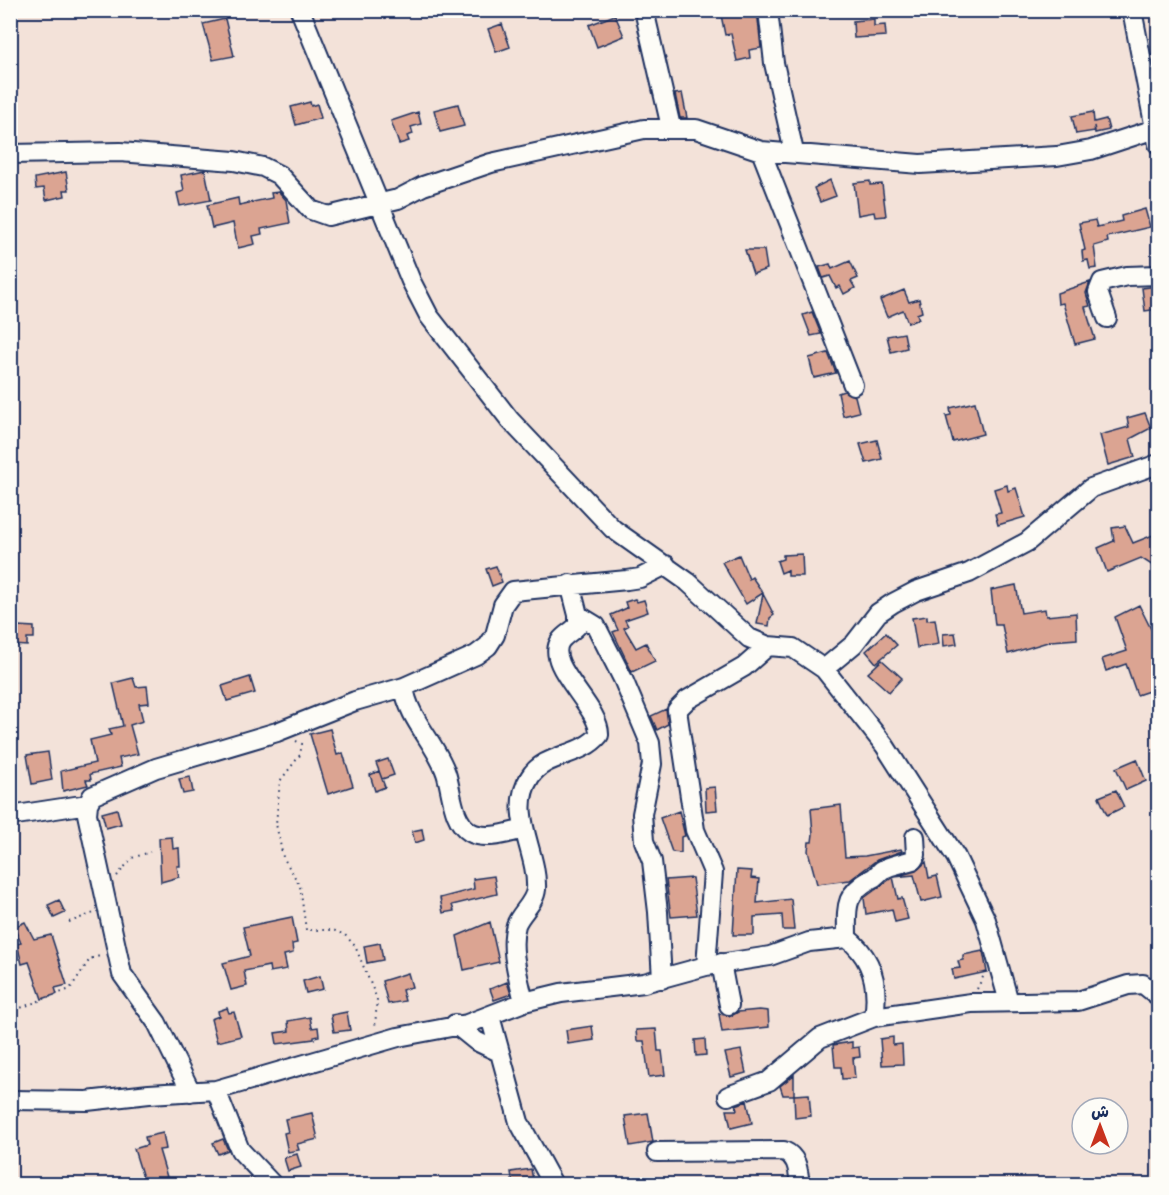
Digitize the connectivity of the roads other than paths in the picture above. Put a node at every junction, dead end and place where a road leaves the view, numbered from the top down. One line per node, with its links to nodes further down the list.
1 (300, 10): 10 (street)
2 (644, 10): 5 (street)
3 (768, 10): 8 (street)
4 (1132, 10): 6 (street)
5 (671, 127): 7 (street); 10 (street)
6 (1158, 133): 8 (street)
7 (761, 151): 8 (street); 13 (street)
8 (794, 152)
9 (10, 154): 10 (street)
10 (379, 203): 15 (street)
11 (1158, 275): 12 (street)
12 (1107, 318)
13 (853, 385)
14 (1158, 464): 19 (street)
15 (666, 565): 16 (street); 18 (street)
16 (570, 584): 17 (street); 20 (street)
17 (578, 615): 23 (street); 27 (street)
18 (768, 646): 19 (street); 26 (street)
19 (824, 669): 30 (street)
20 (404, 687): 21 (street); 23 (street)
21 (88, 804): 22 (street); 37 (street)
22 (10, 816)
23 (524, 829): 29 (street)
24 (915, 837): 25 (street)
25 (847, 938): 26 (street); 33 (street)
26 (713, 964): 27 (street); 31 (street)
27 (662, 979): 29 (street)
28 (1158, 996): 30 (street)
29 (524, 1002): 32 (street)
30 (1009, 1002): 33 (street)
31 (729, 1005)
32 (490, 1016): 34 (street); 35 (street)
33 (874, 1017): 38 (street)
34 (455, 1024): 35 (street); 36 (street)
35 (500, 1052): 42 (street)
36 (216, 1090): 37 (street); 41 (street)
37 (191, 1092): 39 (street)
38 (728, 1096)
39 (10, 1100)
40 (657, 1152): 43 (street)
41 (272, 1185)
42 (553, 1185)
43 (800, 1185)

